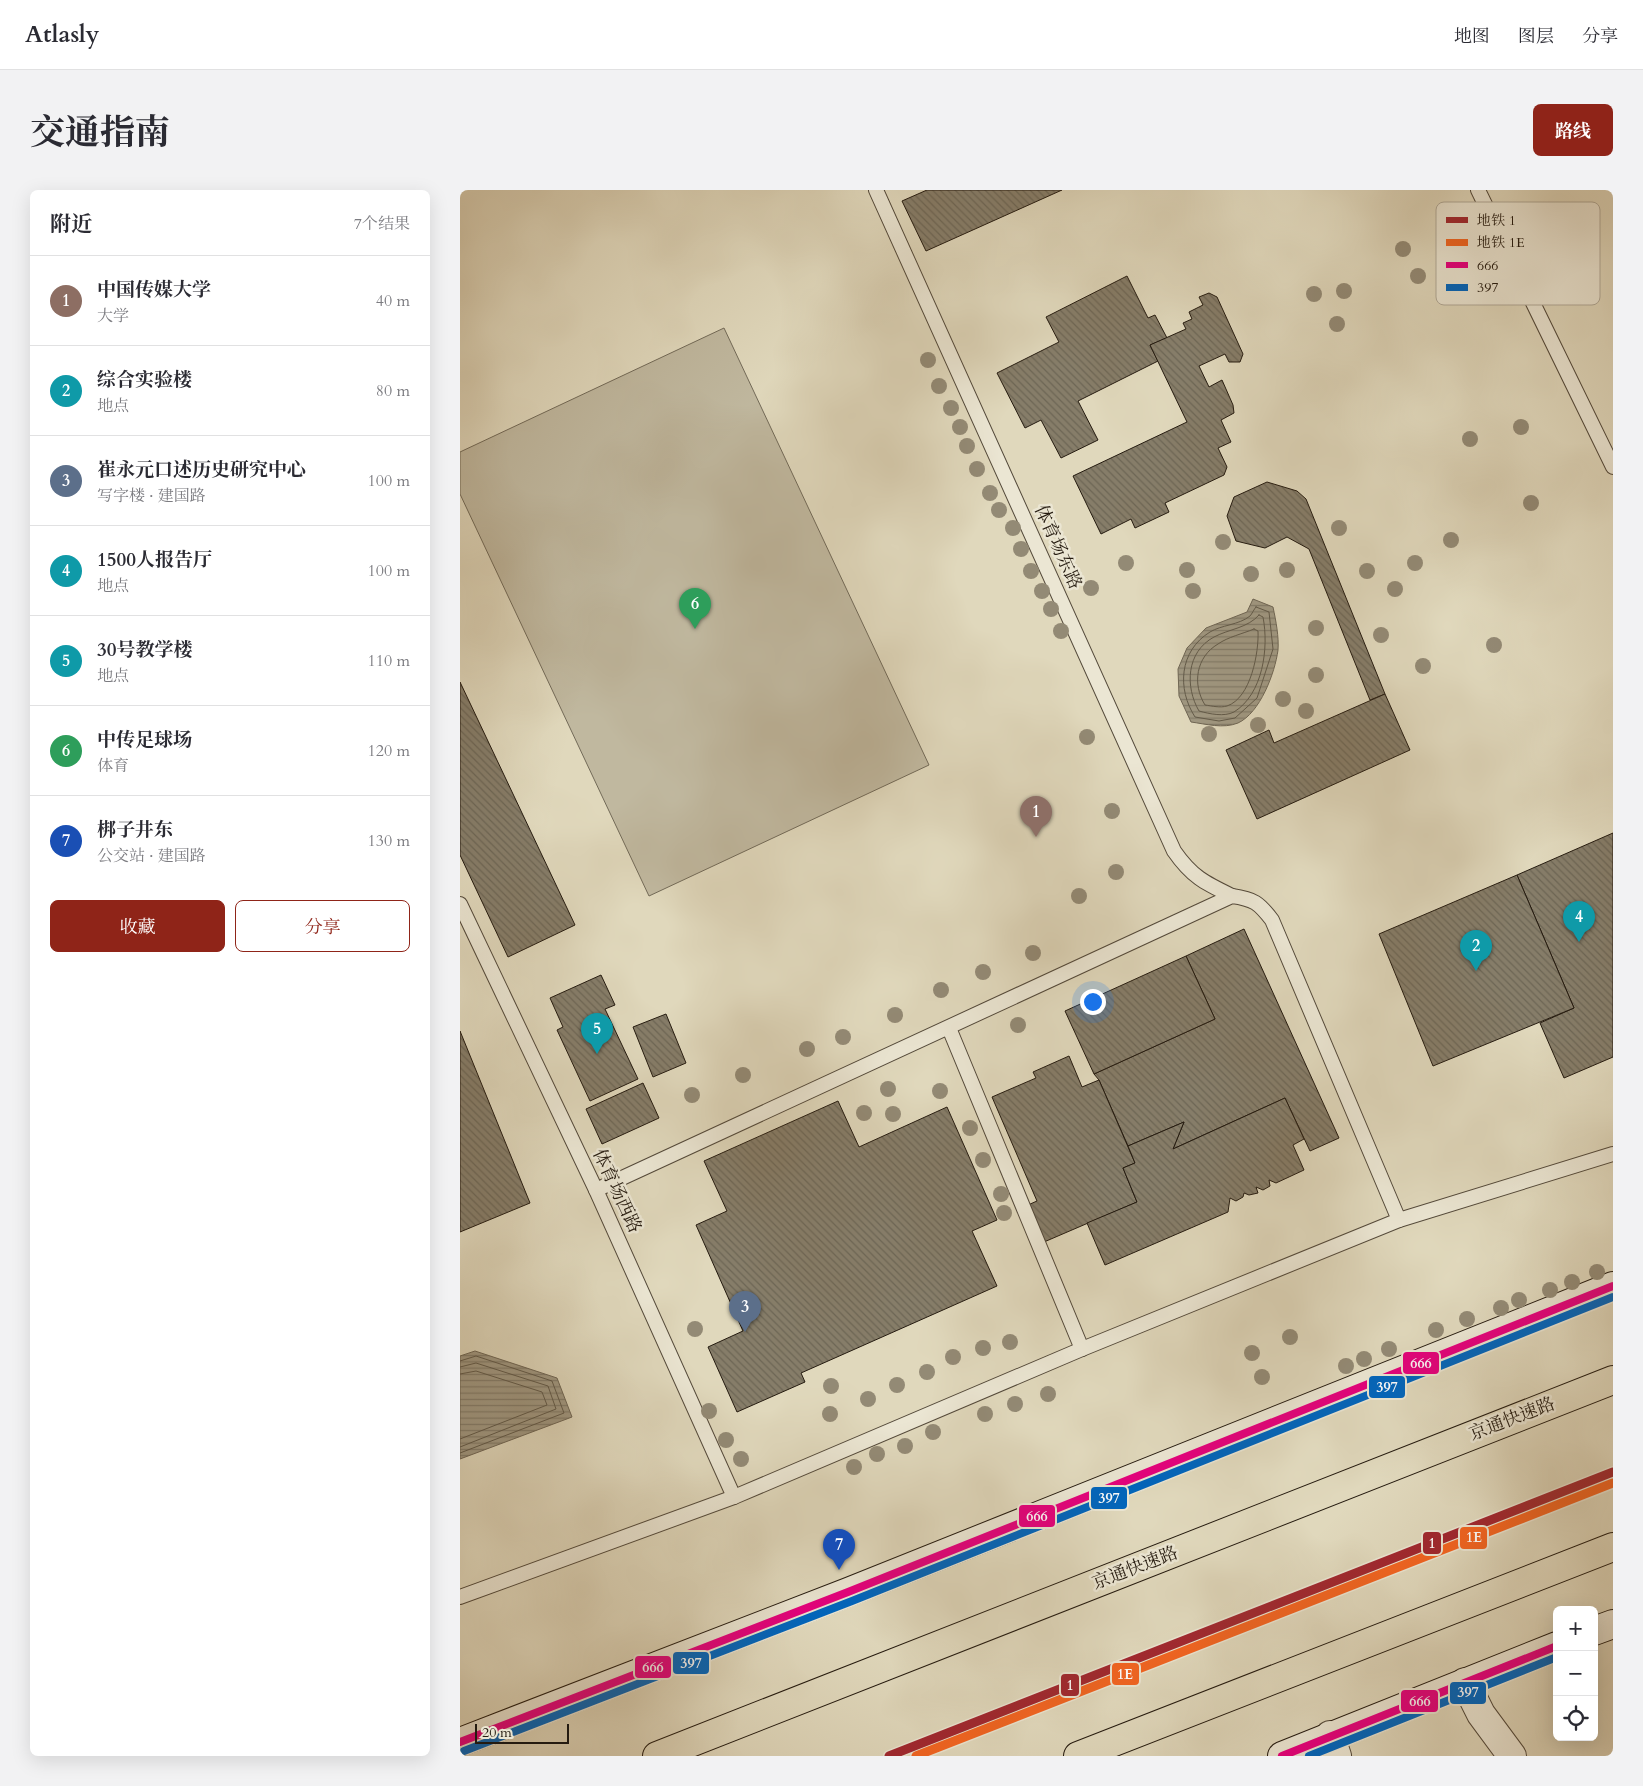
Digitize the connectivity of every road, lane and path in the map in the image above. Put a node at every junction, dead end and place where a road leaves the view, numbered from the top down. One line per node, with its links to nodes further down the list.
1 (876, 190): 6 (lane, 体育场东路)
2 (1478, 190): 3 (lane)
3 (1484, 202)
4 (1534, 305): 5 (lane)
5 (1613, 466)
6 (1232, 896): 8 (lane); 11 (lane, 体育场东路)
7 (460, 904): 10 (lane, 体育场西路)
8 (949, 1028): 10 (lane); 13 (lane)
9 (1613, 1154): 11 (lane)
10 (596, 1190): 15 (lane, 体育场西路)
11 (1399, 1220): 13 (lane)
12 (1613, 1286): 22 (main road)
13 (1082, 1349): 15 (lane)
14 (1613, 1380): 24 (highway, 京通快速路)
15 (734, 1497): 17 (lane)
16 (1613, 1547): 25 (highway)
17 (460, 1597)
18 (1613, 1624): 19 (main road)
19 (1598, 1630)
20 (1553, 1648): 21 (main road)
21 (1465, 1682): 23 (main road); 27 (main road)
22 (460, 1742)
23 (1333, 1746): 26 (main road)
24 (657, 1756)
25 (1078, 1756)
26 (1282, 1756)
27 (1512, 1756)

